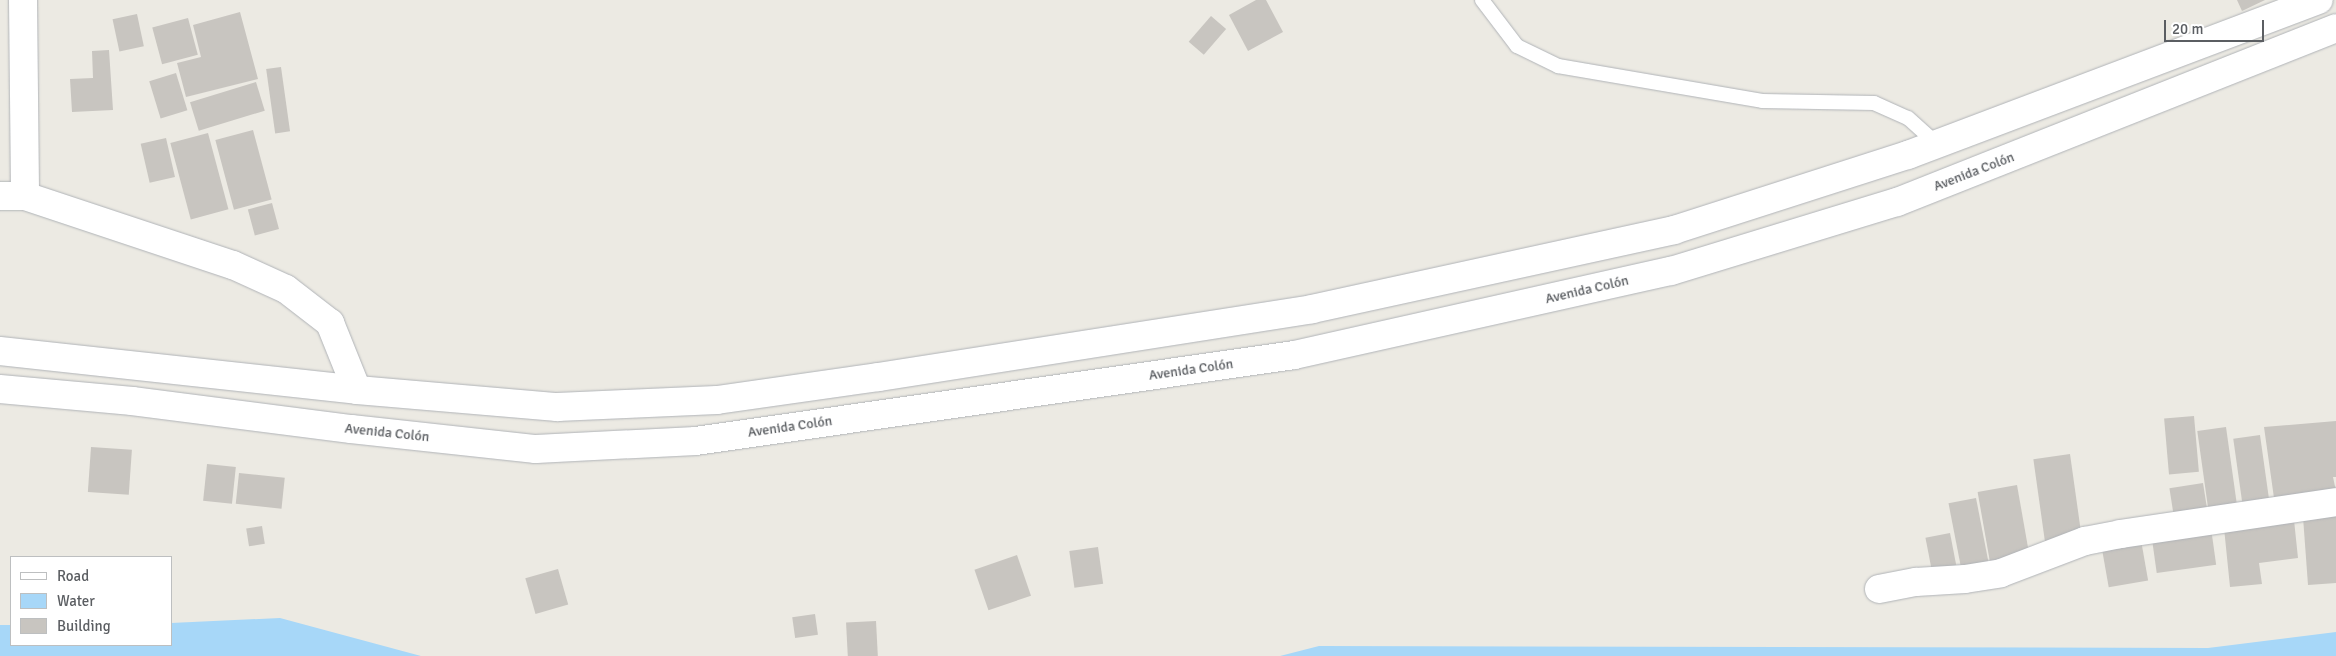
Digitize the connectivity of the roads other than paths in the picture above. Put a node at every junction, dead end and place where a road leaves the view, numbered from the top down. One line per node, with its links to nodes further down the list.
1 (23, 0): 6 (main road)
2 (1482, 0): 5 (lane)
3 (2319, 0): 5 (main road)
4 (2336, 28): 8 (main road, Avenida Colón)
5 (1937, 144): 9 (main road)
6 (12, 196): 9 (main road)
7 (0, 351): 9 (main road)
8 (0, 389)
9 (357, 390)
10 (2336, 502): 11 (main road)
11 (1879, 589)

